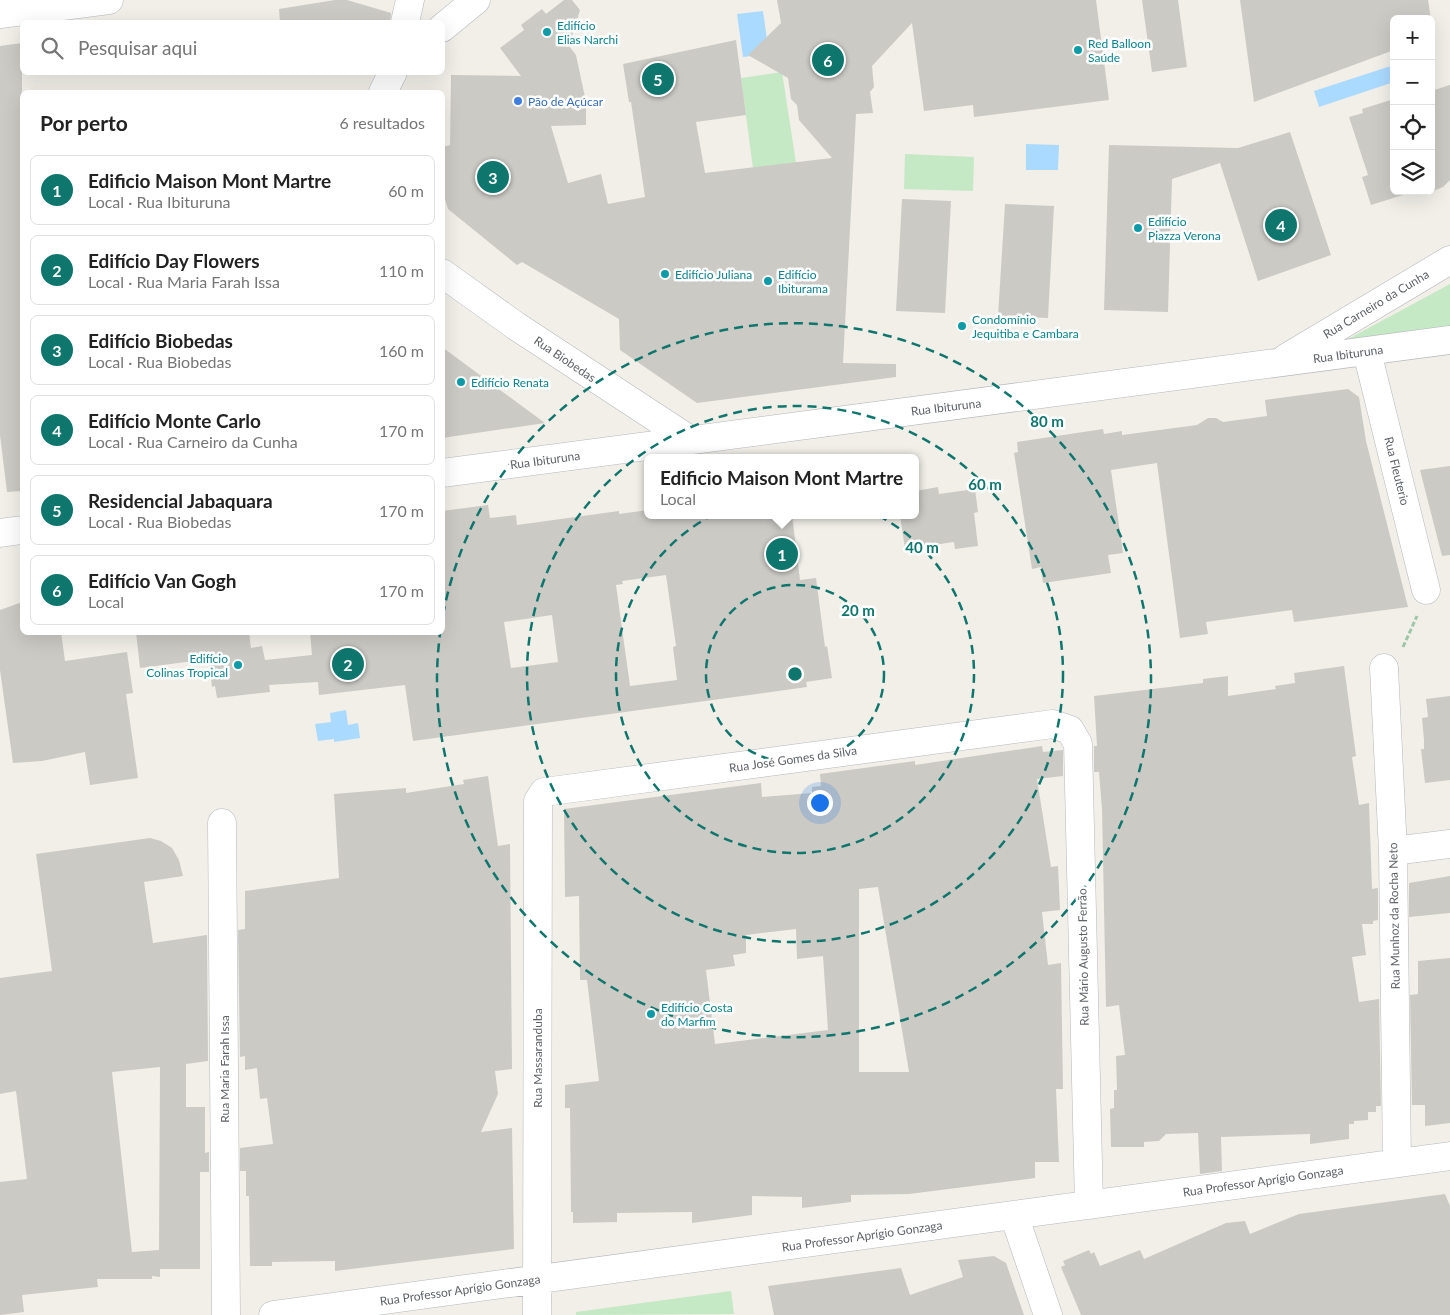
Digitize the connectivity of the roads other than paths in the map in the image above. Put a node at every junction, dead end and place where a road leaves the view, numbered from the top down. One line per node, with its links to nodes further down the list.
1 (109, 0): 4 (street)
2 (410, 0): 5 (street)
3 (476, 0): 6 (street)
4 (0, 14)
5 (405, 20)
6 (445, 26)
7 (391, 75): 8 (street)
8 (383, 90)
9 (1450, 260): 13 (street, Rua Carneiro da Cunha)
10 (445, 275): 14 (street, Rua Biobedas)
11 (1450, 340): 12 (street, Rua Ibituruna)
12 (1368, 352): 13 (street, Rua Ibituruna); 18 (street, Rua Fleuterio)
13 (1276, 364): 14 (street, Rua Ibituruna)
14 (690, 440): 15 (street, Rua Ibituruna)
15 (445, 473)
16 (20, 530): 17 (street)
17 (0, 533)
18 (1426, 590)
19 (1384, 668): 24 (street, Rua Munhoz da Rocha Neto)
20 (1054, 724): 21 (street, Rua José Gomes da Silva); 27 (street, Rua Mário Augusto Ferrão)
21 (538, 801): 29 (street, Rua Massaranduba)
22 (222, 823): 30 (street, Rua Maria Farah Issa)
23 (1450, 844): 24 (street)
24 (1394, 851): 26 (street, Rua Munhoz da Rocha Neto)
25 (1450, 1156): 26 (street, Rua Professor Aprígio Gonzaga)
26 (1398, 1163): 27 (street, Rua Professor Aprígio Gonzaga)
27 (1088, 1205): 28 (street, Rua Professor Aprígio Gonzaga)
28 (1014, 1216): 29 (street, Rua Professor Aprígio Gonzaga); 33 (street)
29 (537, 1280): 31 (street, Rua Professor Aprígio Gonzaga); 32 (street, Rua Massaranduba)
30 (226, 1315)
31 (273, 1315)
32 (537, 1315)
33 (1048, 1315)

